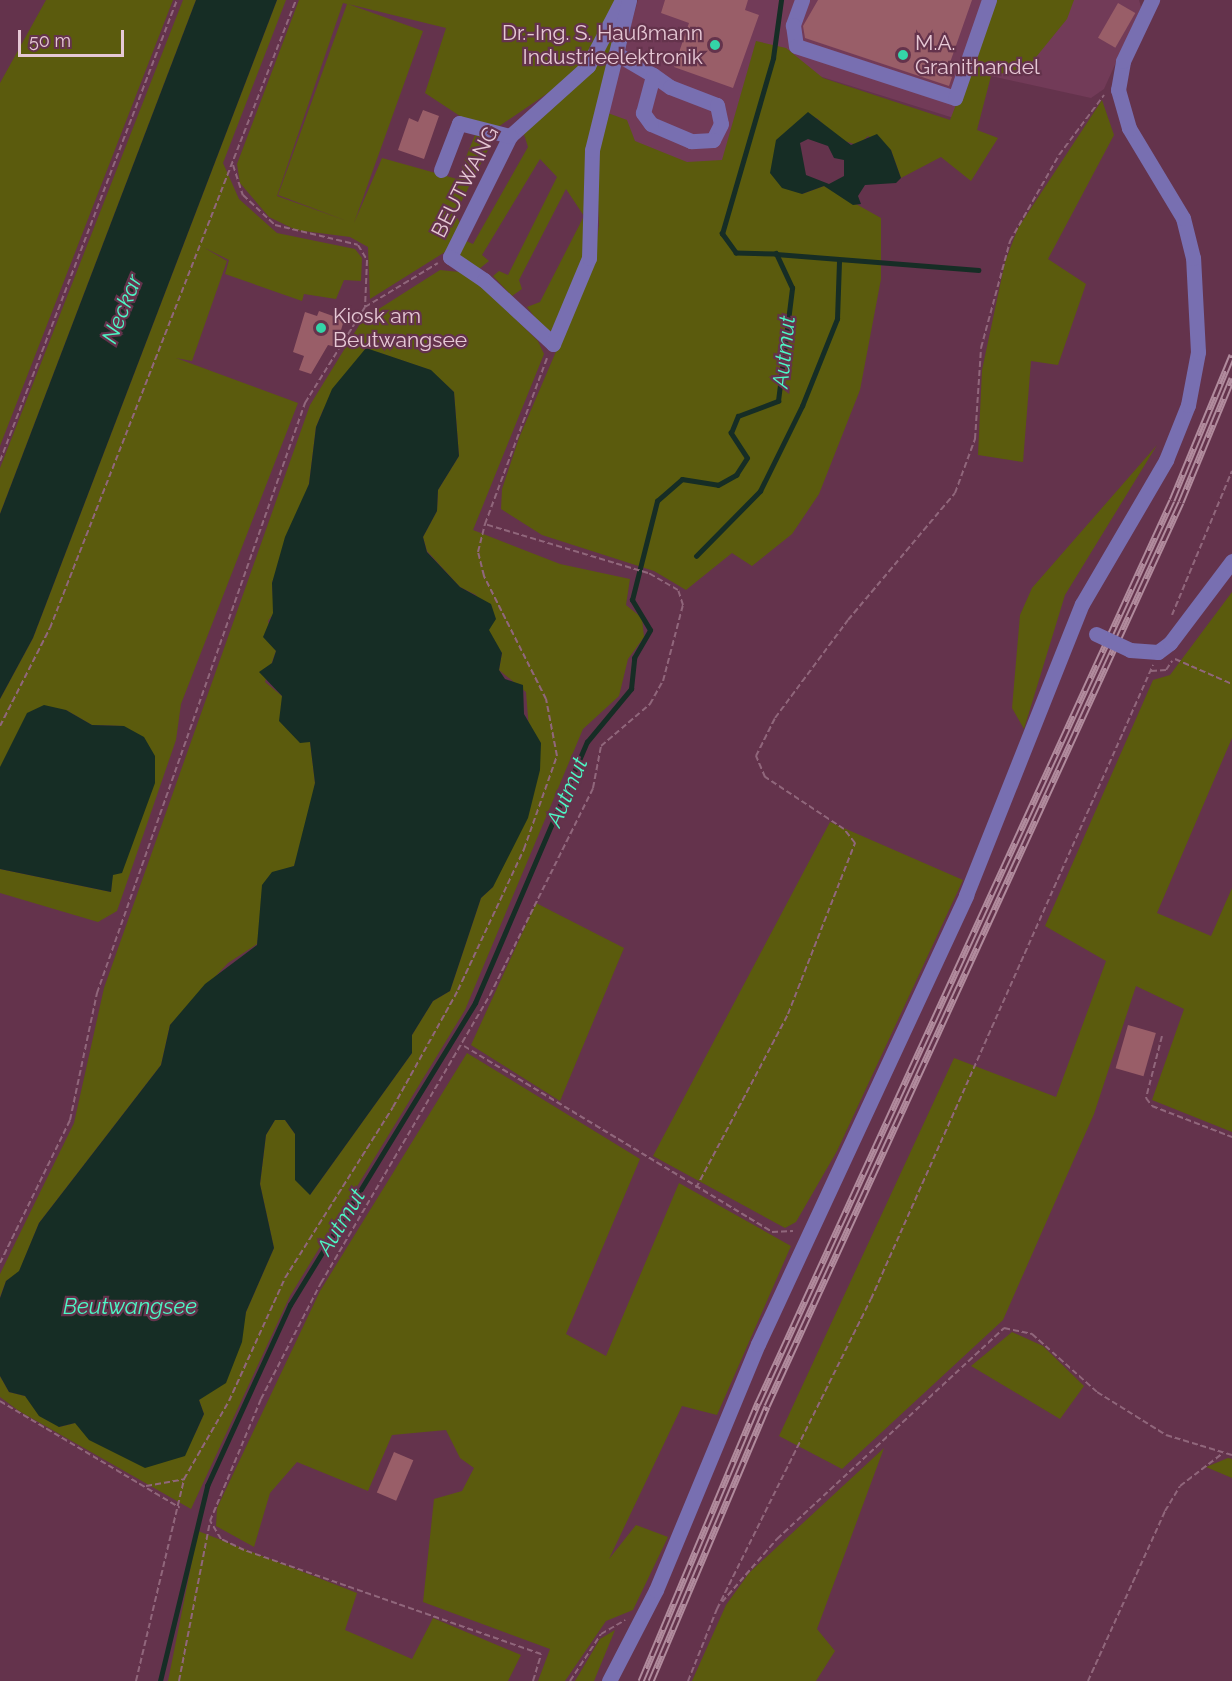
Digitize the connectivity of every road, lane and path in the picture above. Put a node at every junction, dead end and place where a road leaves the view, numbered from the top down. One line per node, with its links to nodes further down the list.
1 (177, 0): 17 (path)
2 (296, 0): 12 (path)
3 (622, 0): 11 (street, BEUTWANG)
4 (629, 0): 8 (street)
5 (802, 0): 6 (street)
6 (989, 0)
7 (1152, 0): 22 (street)
8 (617, 54): 9 (street); 16 (street)
9 (652, 75): 9 (street)
10 (1108, 102): 28 (path)
11 (510, 136): 13 (street); 14 (street, BEUTWANG)
12 (233, 164): 15 (path); 24 (path)
13 (441, 170)
14 (450, 257): 15 (path); 16 (street, BEUTWANG)
15 (365, 307): 30 (path)
16 (552, 344): 19 (path)
17 (0, 461)
18 (1232, 471): 21 (path)
19 (485, 524): 26 (path); 34 (path)
20 (1232, 561): 22 (street, bridge)
21 (1170, 620)
22 (1076, 622): 39 (street)
23 (1232, 684): 38 (path)
24 (0, 726)
25 (1162, 1036): 27 (path)
26 (464, 1046): 28 (path); 37 (path)
27 (1232, 1137)
28 (696, 1188): 29 (path)
29 (799, 1224)
30 (0, 1263)
31 (0, 1401): 35 (path)
32 (1223, 1453): 33 (path); 38 (path); 46 (path)
33 (1232, 1455)
34 (184, 1479): 35 (path); 36 (path)
35 (145, 1487): 36 (path)
36 (180, 1508): 40 (path)
37 (210, 1521): 41 (path); 42 (path)
38 (717, 1610): 45 (path)
39 (641, 1617): 43 (path); 44 (street)
40 (136, 1681)
41 (179, 1681)
42 (533, 1681)
43 (570, 1681)
44 (609, 1681)
45 (688, 1681)
46 (1088, 1681)

